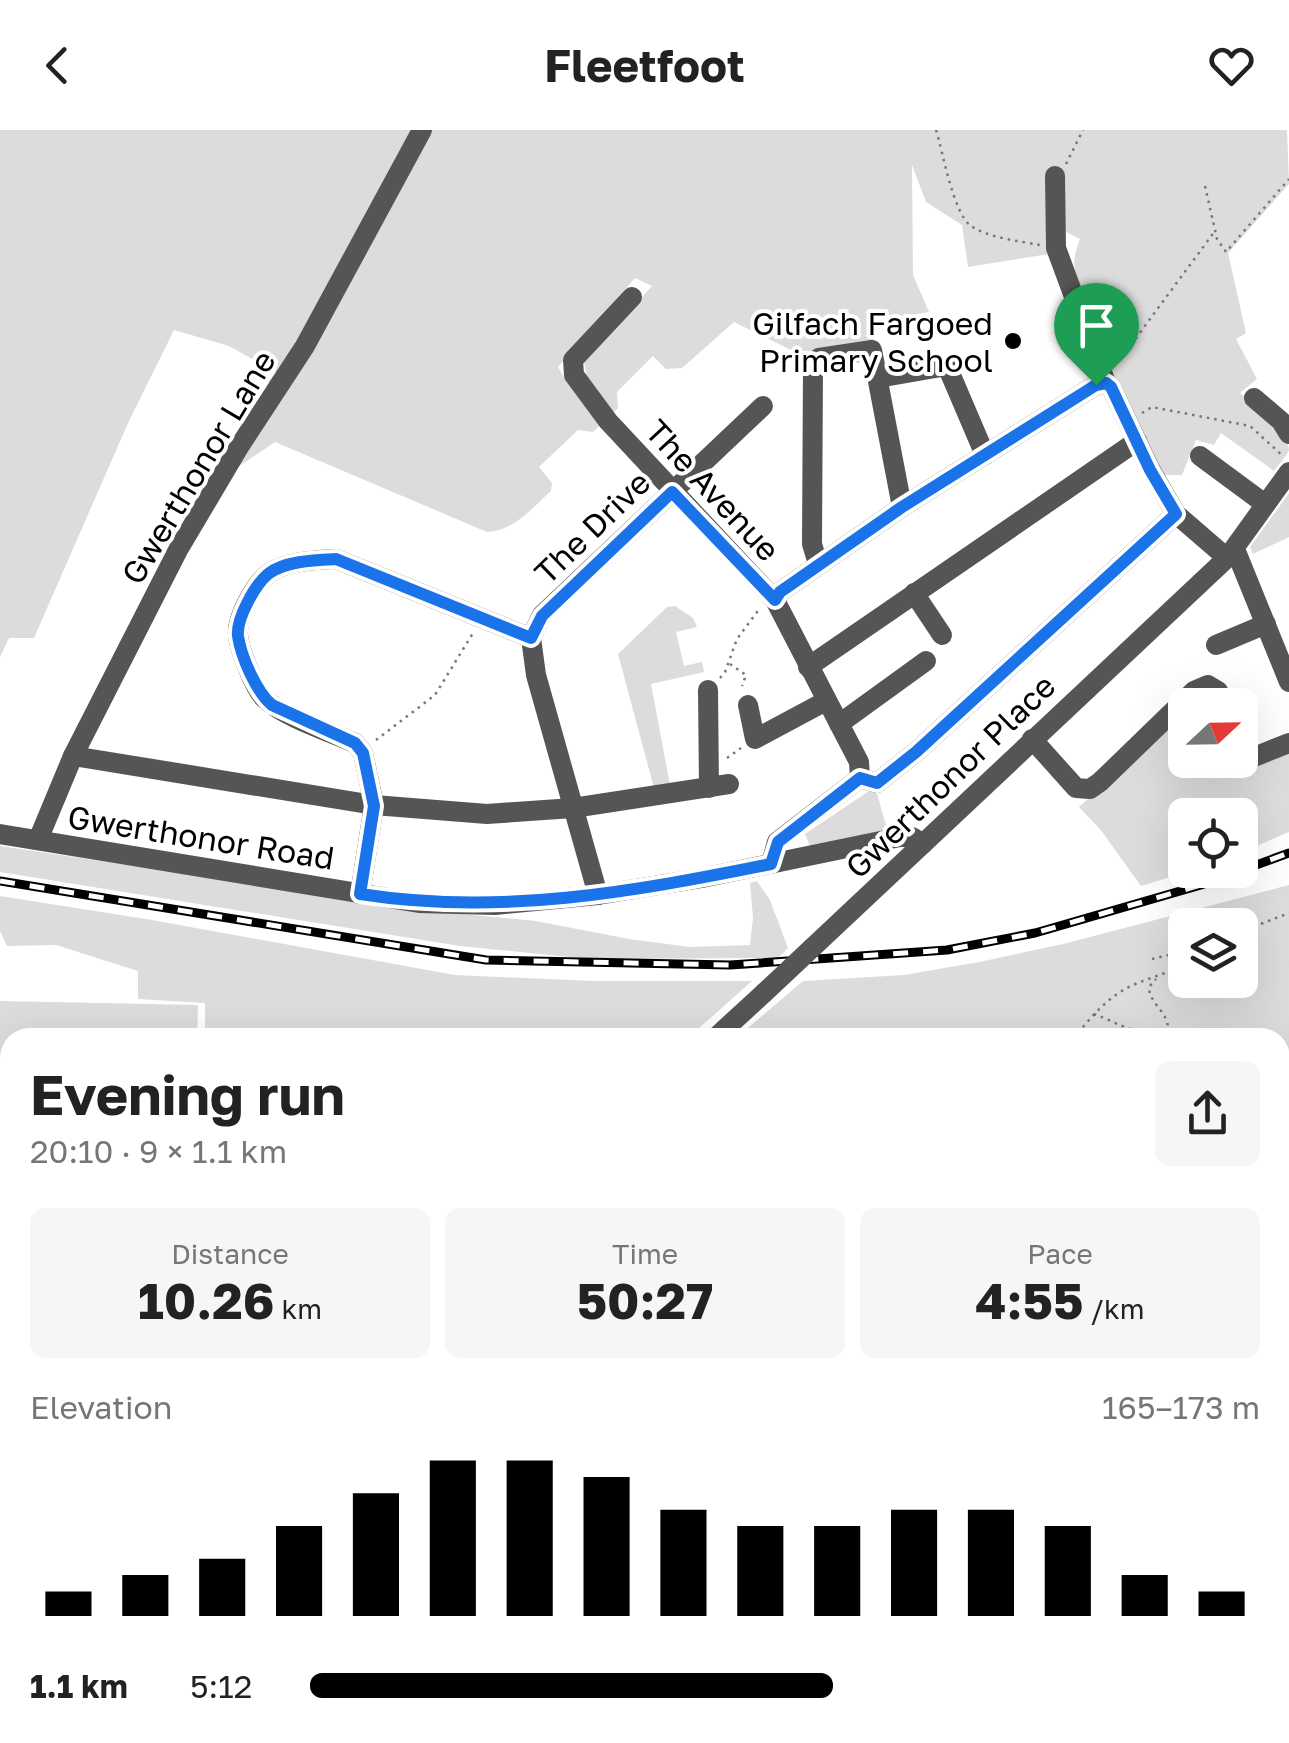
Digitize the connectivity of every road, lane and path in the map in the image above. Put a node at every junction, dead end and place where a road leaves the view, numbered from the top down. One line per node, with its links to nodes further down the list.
1 (422, 130): 47 (street, Gwerthonor Lane)
2 (936, 130): 8 (path)
3 (1083, 130): 4 (path)
4 (1055, 176): 8 (street)
5 (1289, 179): 7 (path)
6 (1205, 186): 7 (path)
7 (1215, 231): 10 (path)
8 (1056, 248): 12 (street)
9 (632, 297): 20 (street, The Avenue)
10 (1122, 358)
11 (878, 378): 17 (street); 22 (street); 25 (street)
12 (1106, 383): 15 (street); 17 (street)
13 (1254, 398): 16 (street)
14 (763, 406): 20 (street, The Drive)
15 (1132, 431): 19 (path); 23 (street); 26 (street)
16 (1289, 434)
17 (985, 455): 22 (street)
18 (1200, 456): 21 (street)
19 (1287, 465): 21 (street, Gwerthonor Place)
20 (672, 492): 27 (street, The Avenue); 31 (street, The Drive)
21 (1265, 504): 24 (street, Gwerthonor Place)
22 (902, 507): 25 (street)
23 (1176, 514): 24 (street); 48 (street)
24 (1231, 553): 29 (street); 43 (street, Gwerthonor Place)
25 (818, 564): 27 (street)
26 (914, 593): 30 (street); 35 (street)
27 (775, 600): 34 (path); 35 (street, The Avenue)
28 (481, 618): 31 (street); 45 (path); 45 (street)
29 (1266, 624): 32 (street); 36 (street)
30 (942, 635)
31 (531, 638): 51 (street)
32 (1216, 645)
33 (926, 660): 41 (street)
34 (728, 663): 37 (path); 39 (path)
35 (808, 667): 38 (street, The Avenue)
36 (1289, 682)
37 (708, 690): 49 (street)
38 (826, 700): 41 (street, The Avenue); 42 (street)
39 (748, 705): 42 (street)
40 (1168, 715): 43 (street)
41 (839, 724): 48 (street, The Avenue)
42 (755, 739): 49 (path)
43 (1032, 739): 54 (street, Gwerthonor Place)
44 (1289, 743): 46 (street)
45 (363, 753): 50 (street)
46 (1258, 755)
47 (73, 756): 50 (street); 53 (street, Gwerthonor Lane)
48 (860, 778): 55 (street)
49 (719, 786): 51 (street)
50 (374, 806): 51 (street); 56 (street)
51 (573, 808): 57 (street)
52 (0, 834): 53 (street, Gwerthonor Road)
53 (38, 840): 56 (street, Gwerthonor Road)
54 (923, 844): 55 (street, Gwerthonor Road); 65 (street, Gwerthonor Place, bridge)
55 (771, 864): 57 (street, Gwerthonor Road)
56 (360, 894): 57 (street, Gwerthonor Road)
57 (598, 894)
58 (1289, 913): 59 (path)
59 (1258, 925)
60 (1168, 956): 61 (path)
61 (1152, 960)
62 (1168, 973): 63 (path)
63 (1156, 979): 64 (path); 68 (path)
64 (1094, 1014): 66 (path); 67 (path)
65 (726, 1028)
66 (1082, 1028)
67 (1130, 1028)
68 (1168, 1028)

